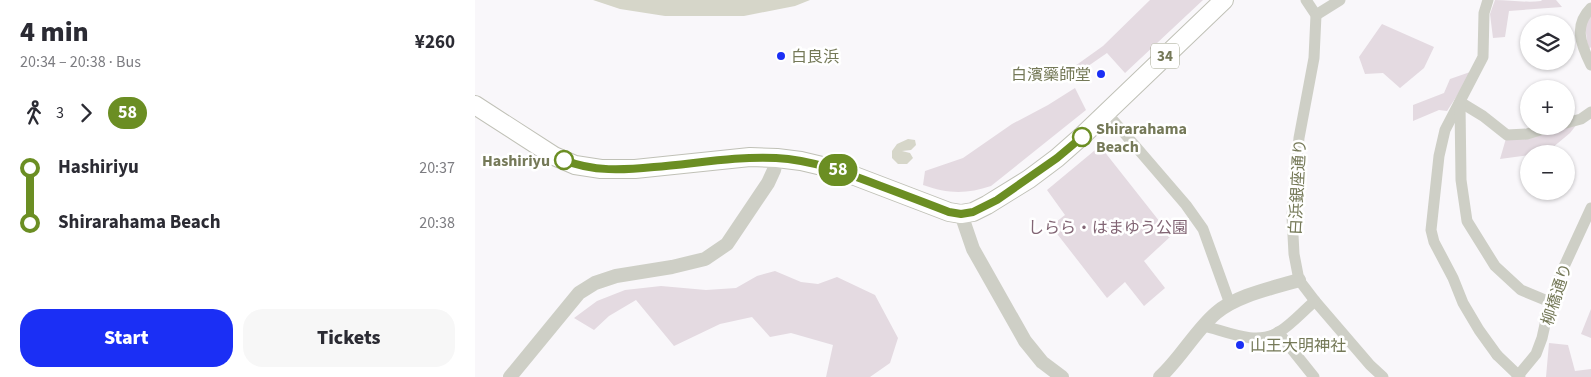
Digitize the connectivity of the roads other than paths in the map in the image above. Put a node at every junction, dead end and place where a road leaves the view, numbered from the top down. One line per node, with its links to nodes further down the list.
1 (1224, 0): 10 (main road, 34)
2 (1306, 0): 6 (street)
3 (1340, 0): 6 (street)
4 (1488, 0): 8 (street)
5 (1591, 8): 7 (street)
6 (1316, 15): 17 (street, 白浜銀座通り)
7 (1591, 65)
8 (1459, 102): 13 (street); 19 (street); 28 (street, bridge)
9 (475, 105): 14 (main road)
10 (1106, 112): 16 (main road, 34); 20 (street)
11 (1591, 112): 12 (street)
12 (1575, 121)
13 (1520, 134)
14 (777, 158): 16 (main road); 23 (street)
15 (1591, 208): 19 (street, 柳橋通り)
16 (961, 214): 24 (street)
17 (1299, 280): 18 (street, 白浜銀座通り); 20 (street)
18 (1315, 301): 22 (street); 27 (street, 白浜銀座通り)
19 (1550, 302): 28 (street, 柳橋通り)
20 (1230, 304): 21 (street)
21 (1204, 326): 22 (street); 25 (street)
22 (1278, 332): 26 (street)
23 (510, 377)
24 (1062, 377)
25 (1160, 377)
26 (1314, 377)
27 (1383, 377)
28 (1519, 377)

